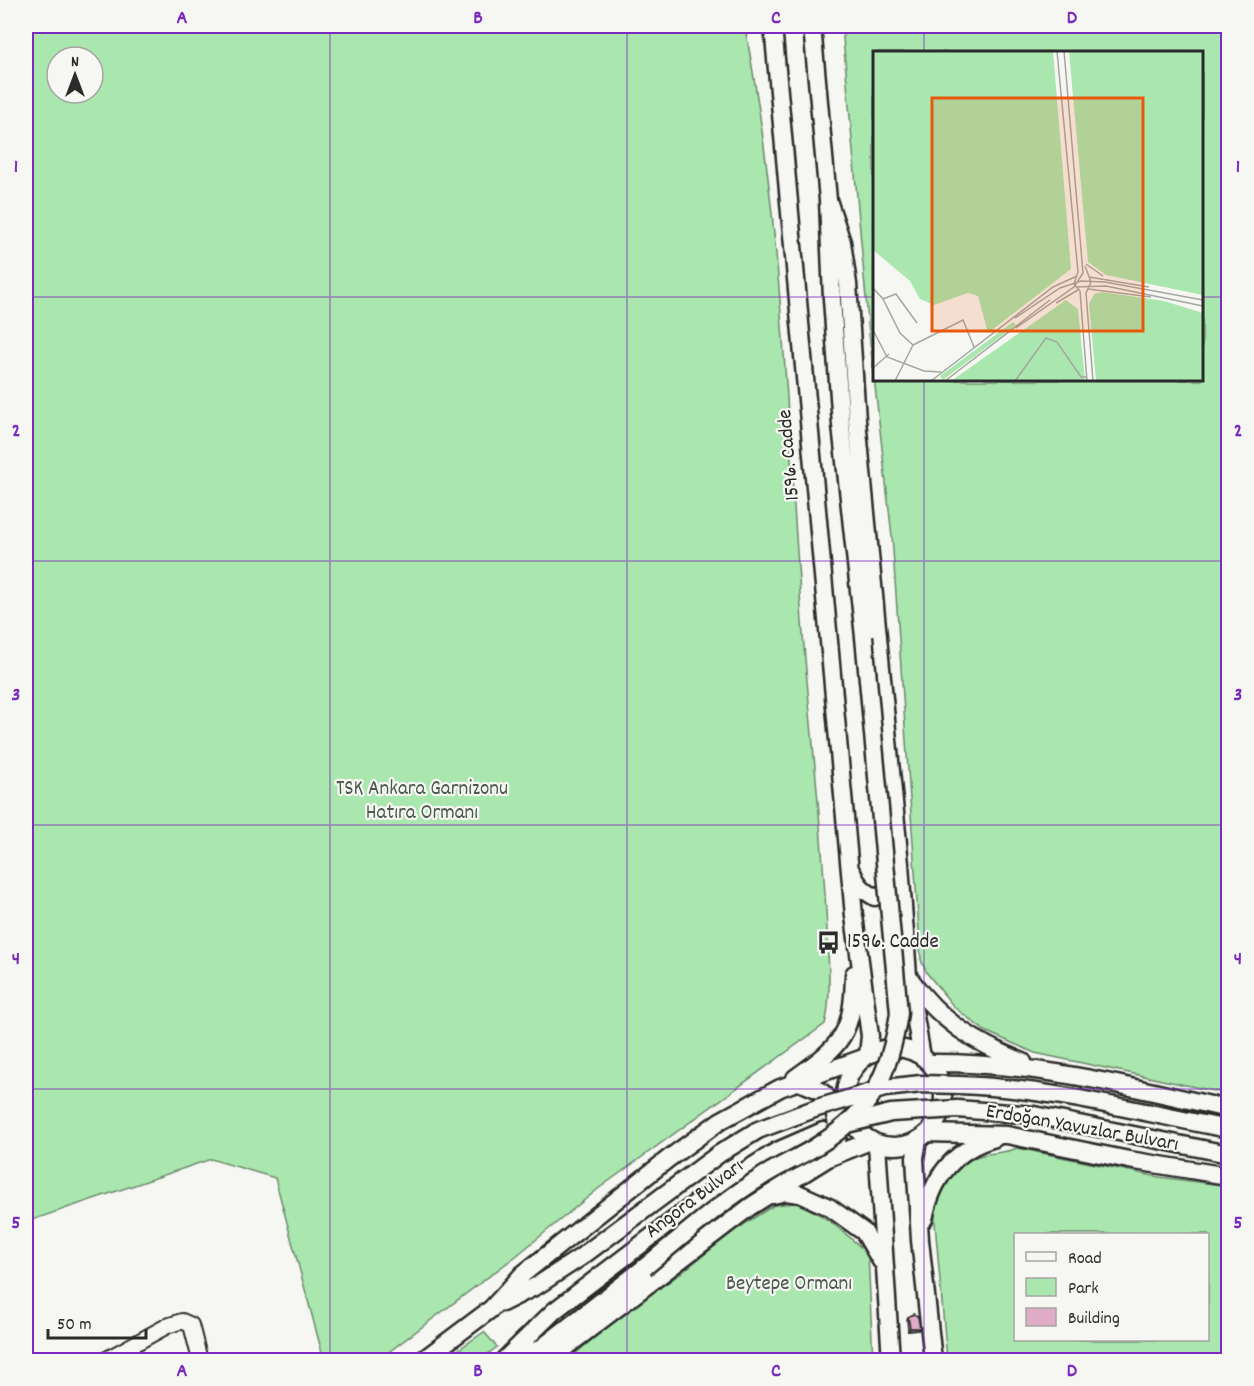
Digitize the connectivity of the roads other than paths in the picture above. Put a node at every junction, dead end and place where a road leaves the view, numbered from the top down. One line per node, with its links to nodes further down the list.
1 (773, 26): 5 (main road, 1596. Cadde)
2 (812, 26): 3 (main road)
3 (828, 200): 4 (main road); 31 (main road, Angora Bulvarı, bridge)
4 (900, 864): 5 (main road); 7 (main road)
5 (850, 868): 6 (main road, 1596. Cadde)
6 (854, 916): 8 (main road, 1596. Cadde); 12 (main road)
7 (908, 976): 9 (main road); 10 (main road)
8 (866, 1057): 9 (main road); 11 (main road, Angora Bulvarı); 19 (main road)
9 (926, 1060): 10 (main road); 18 (main road)
10 (1049, 1072): 14 (main road)
11 (798, 1082): 12 (main road, Angora Bulvarı); 21 (main road)
12 (780, 1088): 26 (main road, Angora Bulvarı)
13 (817, 1108): 15 (main road, Erdoğan Yavuzlar Bulvarı, bridge); 26 (main road, Angora Bulvarı)
14 (1228, 1109)
15 (1228, 1130)
16 (824, 1131): 20 (main road, Erdoğan Yavuzlar Bulvarı, bridge); 30 (main road, Angora Bulvarı)
17 (1007, 1135): 18 (main road, Erdoğan Yavuzlar Bulvarı); 22 (main road, Erdoğan Yavuzlar Bulvarı); 24 (main road)
18 (923, 1136): 19 (main road); 24 (main road)
19 (873, 1142): 21 (main road, Angora Bulvarı); 25 (main road)
20 (1228, 1154)
21 (828, 1158): 23 (main road, Angora Bulvarı)
22 (1228, 1176)
23 (769, 1196): 25 (main road); 32 (main road, Angora Bulvarı)
24 (920, 1240): 34 (main road)
25 (884, 1268): 33 (main road)
26 (491, 1309): 29 (main road, Angora Bulvarı)
27 (105, 1360): 28 (street)
28 (200, 1360)
29 (423, 1360)
30 (504, 1360)
31 (511, 1360)
32 (546, 1360)
33 (891, 1360)
34 (933, 1360)

